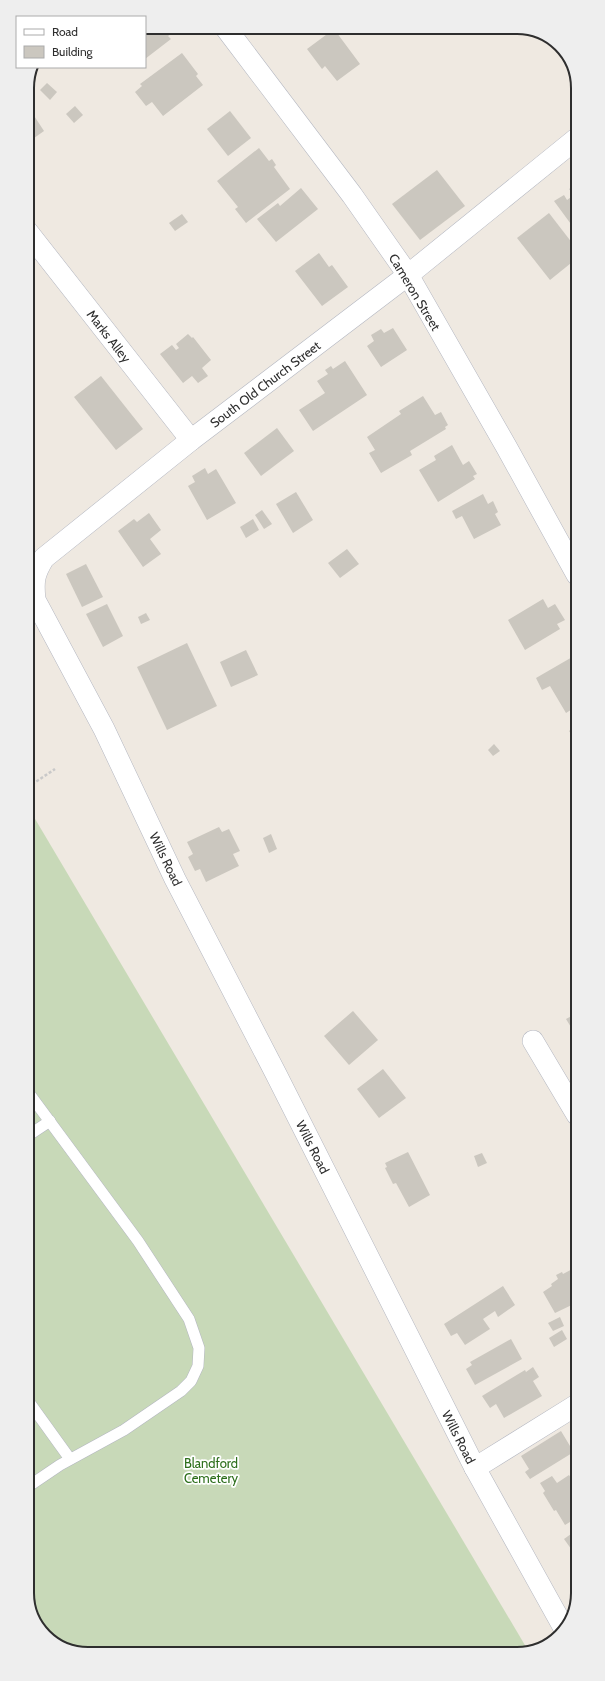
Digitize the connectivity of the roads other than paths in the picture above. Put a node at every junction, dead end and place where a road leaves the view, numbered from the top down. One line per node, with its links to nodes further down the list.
1 (230, 34): 4 (street, Cameron Street)
2 (571, 142): 4 (street, South Old Church Street)
3 (34, 240): 5 (street, Marks Alley)
4 (408, 275): 5 (street, South Old Church Street); 6 (street, Cameron Street)
5 (191, 440): 7 (street, South Old Church Street)
6 (571, 564)
7 (34, 578)
8 (34, 592): 9 (street, South Old Church Street)
9 (68, 661): 18 (street, Wills Road)
10 (533, 1041): 12 (street)
11 (34, 1100): 13 (lane)
12 (571, 1105)
13 (50, 1122): 14 (lane); 17 (lane)
14 (34, 1131)
15 (571, 1408): 18 (street)
16 (34, 1409): 17 (lane)
17 (70, 1459): 19 (lane)
18 (475, 1468): 20 (street, Wills Road)
19 (34, 1483)
20 (561, 1624)

